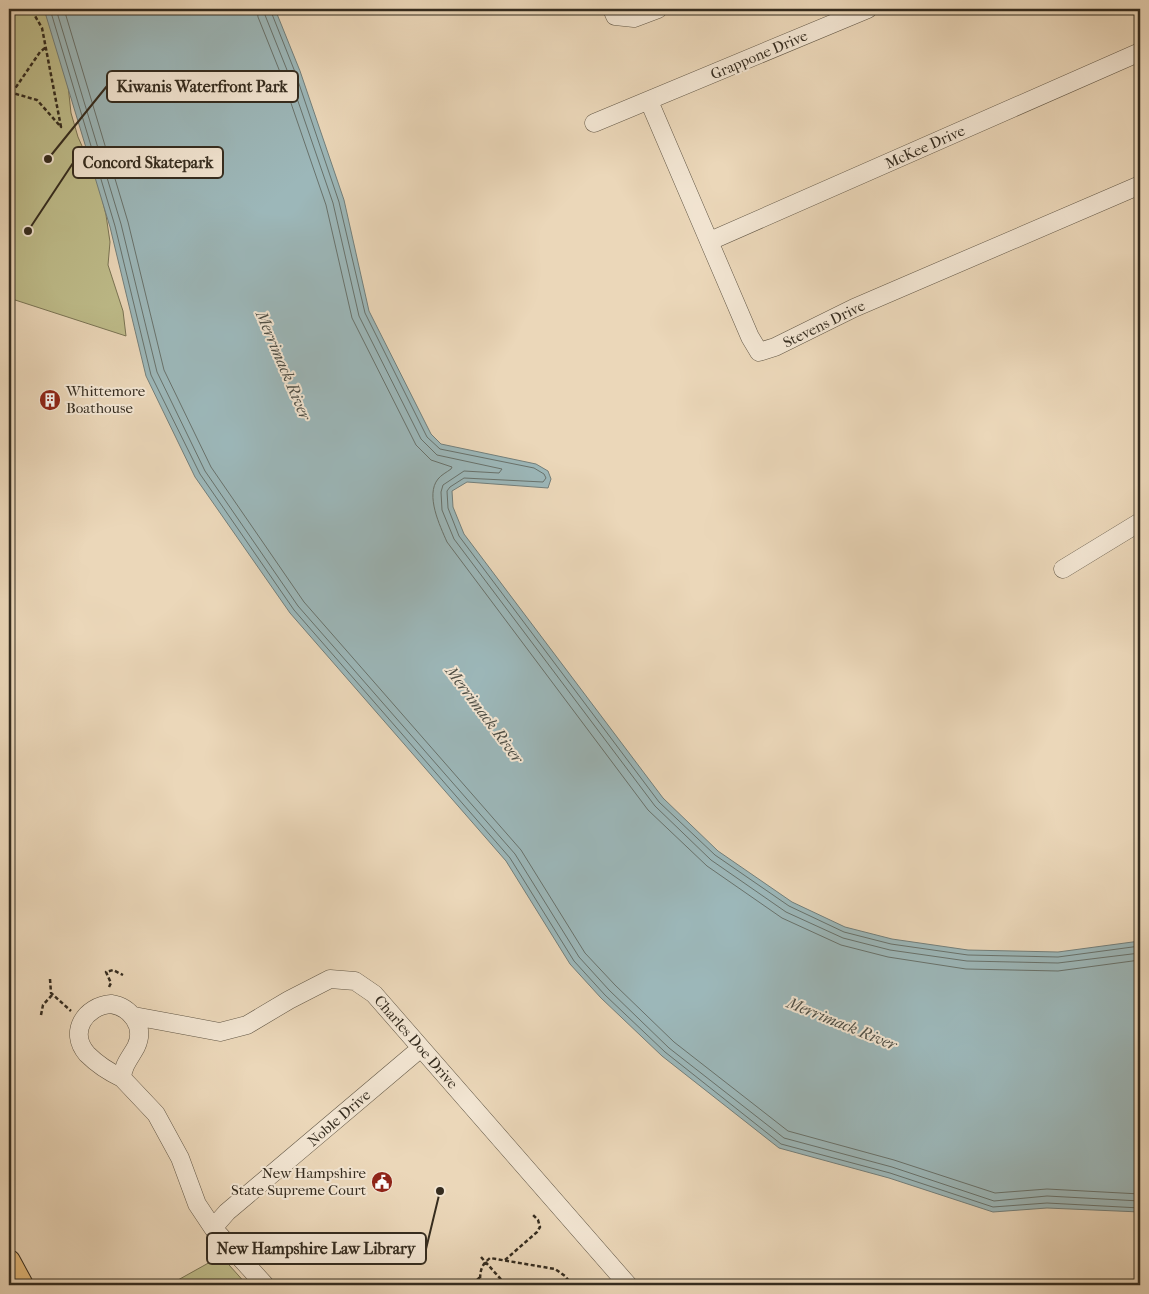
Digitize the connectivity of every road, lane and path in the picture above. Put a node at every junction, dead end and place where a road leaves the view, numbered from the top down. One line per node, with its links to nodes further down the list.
1 (9, 9): 2 (path)
2 (24, 9)
3 (31, 9): 7 (path)
4 (612, 9): 5 (street)
5 (658, 9)
6 (868, 9): 10 (street, Grappone Drive)
7 (45, 48): 9 (path); 9 (path)
8 (1140, 52): 13 (street, McKee Drive)
9 (10, 93)
10 (649, 101): 11 (street, Grappone Drive); 13 (street, Stevens Drive)
11 (594, 123)
12 (1140, 185): 13 (street, Stevens Drive)
13 (710, 241)
14 (1140, 522): 15 (street)
15 (1063, 569)
16 (123, 975): 18 (path)
17 (50, 979): 19 (path)
18 (109, 987)
19 (52, 995): 20 (path); 21 (path)
20 (73, 1012)
21 (41, 1015)
22 (134, 1016): 23 (street, Charles Doe Drive); 24 (street); 24 (street, Charles Doe Drive)
23 (421, 1048): 26 (street, Noble Drive); 42 (street, Charles Doe Drive)
24 (122, 1078): 26 (street, Charles Doe Drive)
25 (532, 1214): 28 (path)
26 (213, 1228): 36 (street, Charles Doe Drive)
27 (481, 1256): 30 (path)
28 (504, 1260): 30 (path); 41 (path)
29 (9, 1261): 35 (main road)
30 (486, 1262): 32 (path); 40 (path)
31 (9, 1270): 34 (main road)
32 (480, 1277): 38 (path); 39 (path)
33 (416, 1282): 37 (path)
34 (13, 1285)
35 (22, 1285)
36 (265, 1285)
37 (422, 1285)
38 (472, 1285)
39 (480, 1285)
40 (506, 1285)
41 (572, 1285)
42 (628, 1285)

